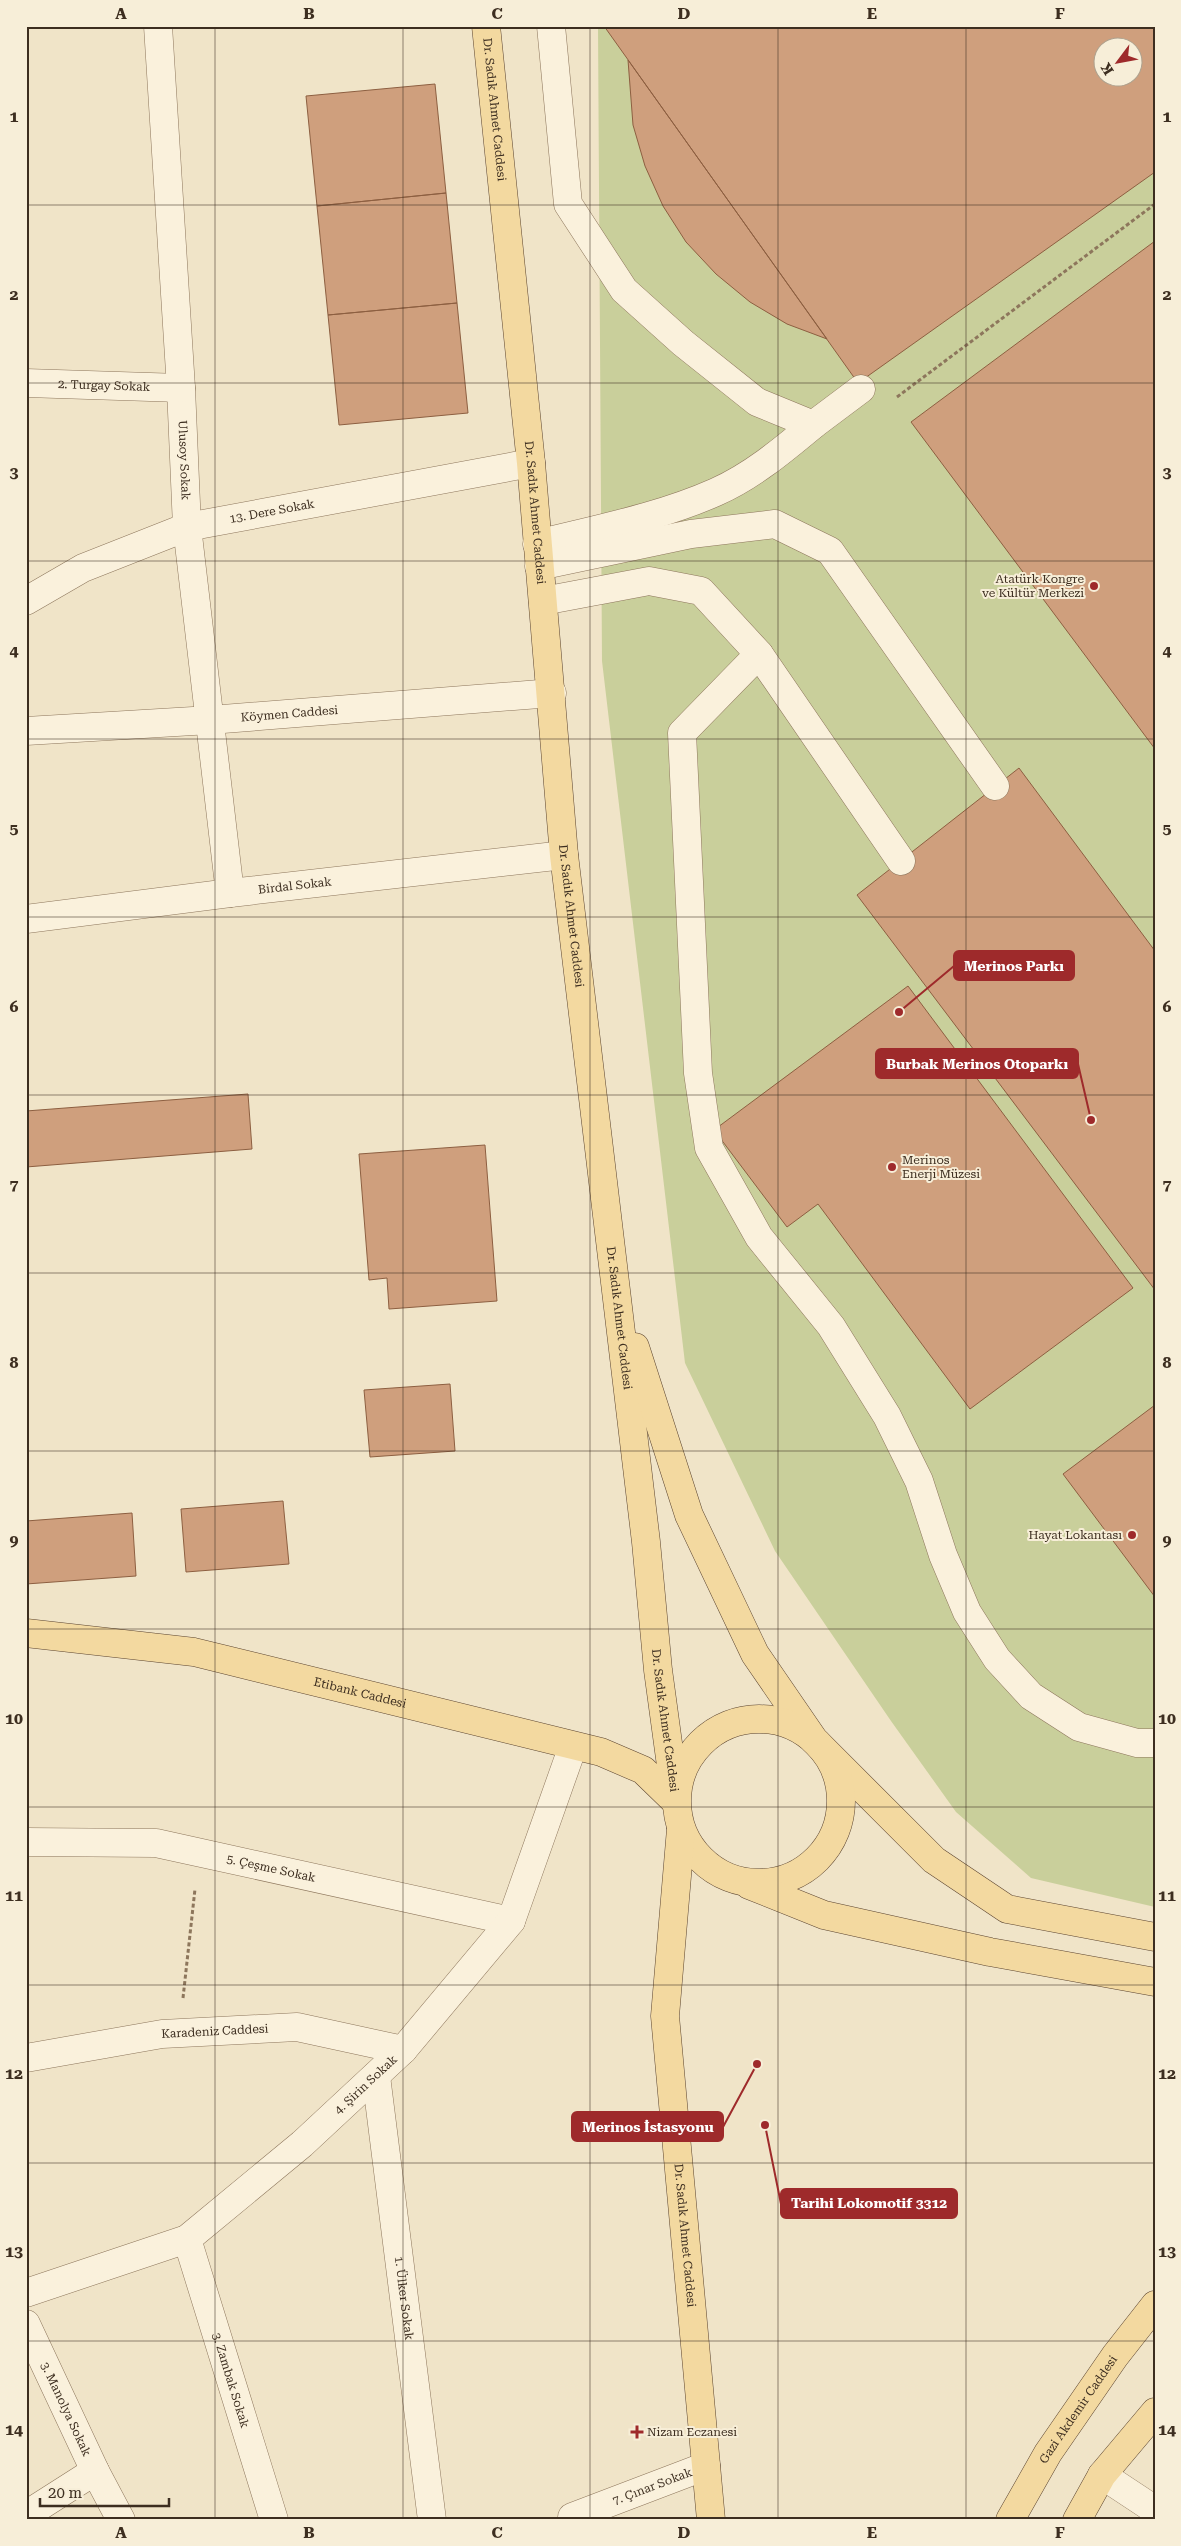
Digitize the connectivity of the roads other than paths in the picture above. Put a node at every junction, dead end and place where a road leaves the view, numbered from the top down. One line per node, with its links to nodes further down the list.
1 (158, 26): 5 (street, Ulusoy Sokak)
2 (486, 26): 8 (main road, Dr. Sadık Ahmet Caddesi)
3 (551, 26): 7 (street)
4 (26, 383): 5 (street, 2. Turgay Sokak)
5 (181, 388): 9 (street, Ulusoy Sokak)
6 (861, 389): 7 (street)
7 (813, 426): 10 (street)
8 (531, 463): 9 (street, 13. Dere Sokak); 10 (main road, Dr. Sadık Ahmet Caddesi)
9 (187, 527): 11 (street, 13. Dere Sokak); 15 (street, Ulusoy Sokak)
10 (538, 555): 12 (main road, Dr. Sadık Ahmet Caddesi); 17 (street)
11 (26, 601)
12 (543, 601): 13 (street); 14 (main road, Dr. Sadık Ahmet Caddesi)
13 (759, 654): 19 (street); 25 (street)
14 (552, 693): 15 (street, Köymen Caddesi); 18 (main road, Dr. Sadık Ahmet Caddesi)
15 (210, 720): 16 (street, Köymen Caddesi); 20 (street, Ulusoy Sokak)
16 (26, 731)
17 (995, 786)
18 (564, 855): 20 (street, Birdal Sokak); 22 (main road, Dr. Sadık Ahmet Caddesi)
19 (901, 861)
20 (230, 893): 21 (street, Birdal Sokak)
21 (26, 919)
22 (615, 1286): 24 (main road); 27 (main road, Dr. Sadık Ahmet Caddesi)
23 (26, 1632): 26 (main road, Etibank Caddesi)
24 (814, 1740): 27 (main road); 30 (main road); 32 (main road)
25 (1155, 1743)
26 (573, 1746): 27 (main road, Etibank Caddesi); 31 (street, 4. Şirin Sokak)
27 (676, 1802): 28 (main road)
28 (681, 1829): 30 (main road); 42 (main road, Dr. Sadık Ahmet Caddesi)
29 (26, 1842): 31 (street, 5. Çeşme Sokak)
30 (741, 1882): 33 (main road)
31 (512, 1921): 34 (street, 4. Şirin Sokak)
32 (1155, 1937)
33 (1155, 1982)
34 (403, 2050): 35 (street, Karadeniz Caddesi); 36 (street, 4. Şirin Sokak)
35 (26, 2058)
36 (376, 2076): 37 (street, 4. Şirin Sokak); 49 (street, 1. Ülker Sokak)
37 (187, 2240): 38 (street, 4. Şirin Sokak); 48 (street, 3. Zambak Sokak)
38 (26, 2292)
39 (1155, 2305): 52 (main road, Gazi Akdemir Caddesi)
40 (26, 2324): 43 (street, 3. Manolya Sokak)
41 (1155, 2412): 44 (main road)
42 (706, 2466): 50 (street, 7. Çınar Sokak); 51 (main road, Dr. Sadık Ahmet Caddesi)
43 (95, 2471): 46 (street); 47 (street, 3. Manolya Sokak)
44 (1102, 2475): 45 (street); 53 (main road)
45 (1155, 2510)
46 (26, 2515)
47 (121, 2520)
48 (274, 2520)
49 (432, 2520)
50 (572, 2520)
51 (711, 2520)
52 (1010, 2520)
53 (1076, 2520)

